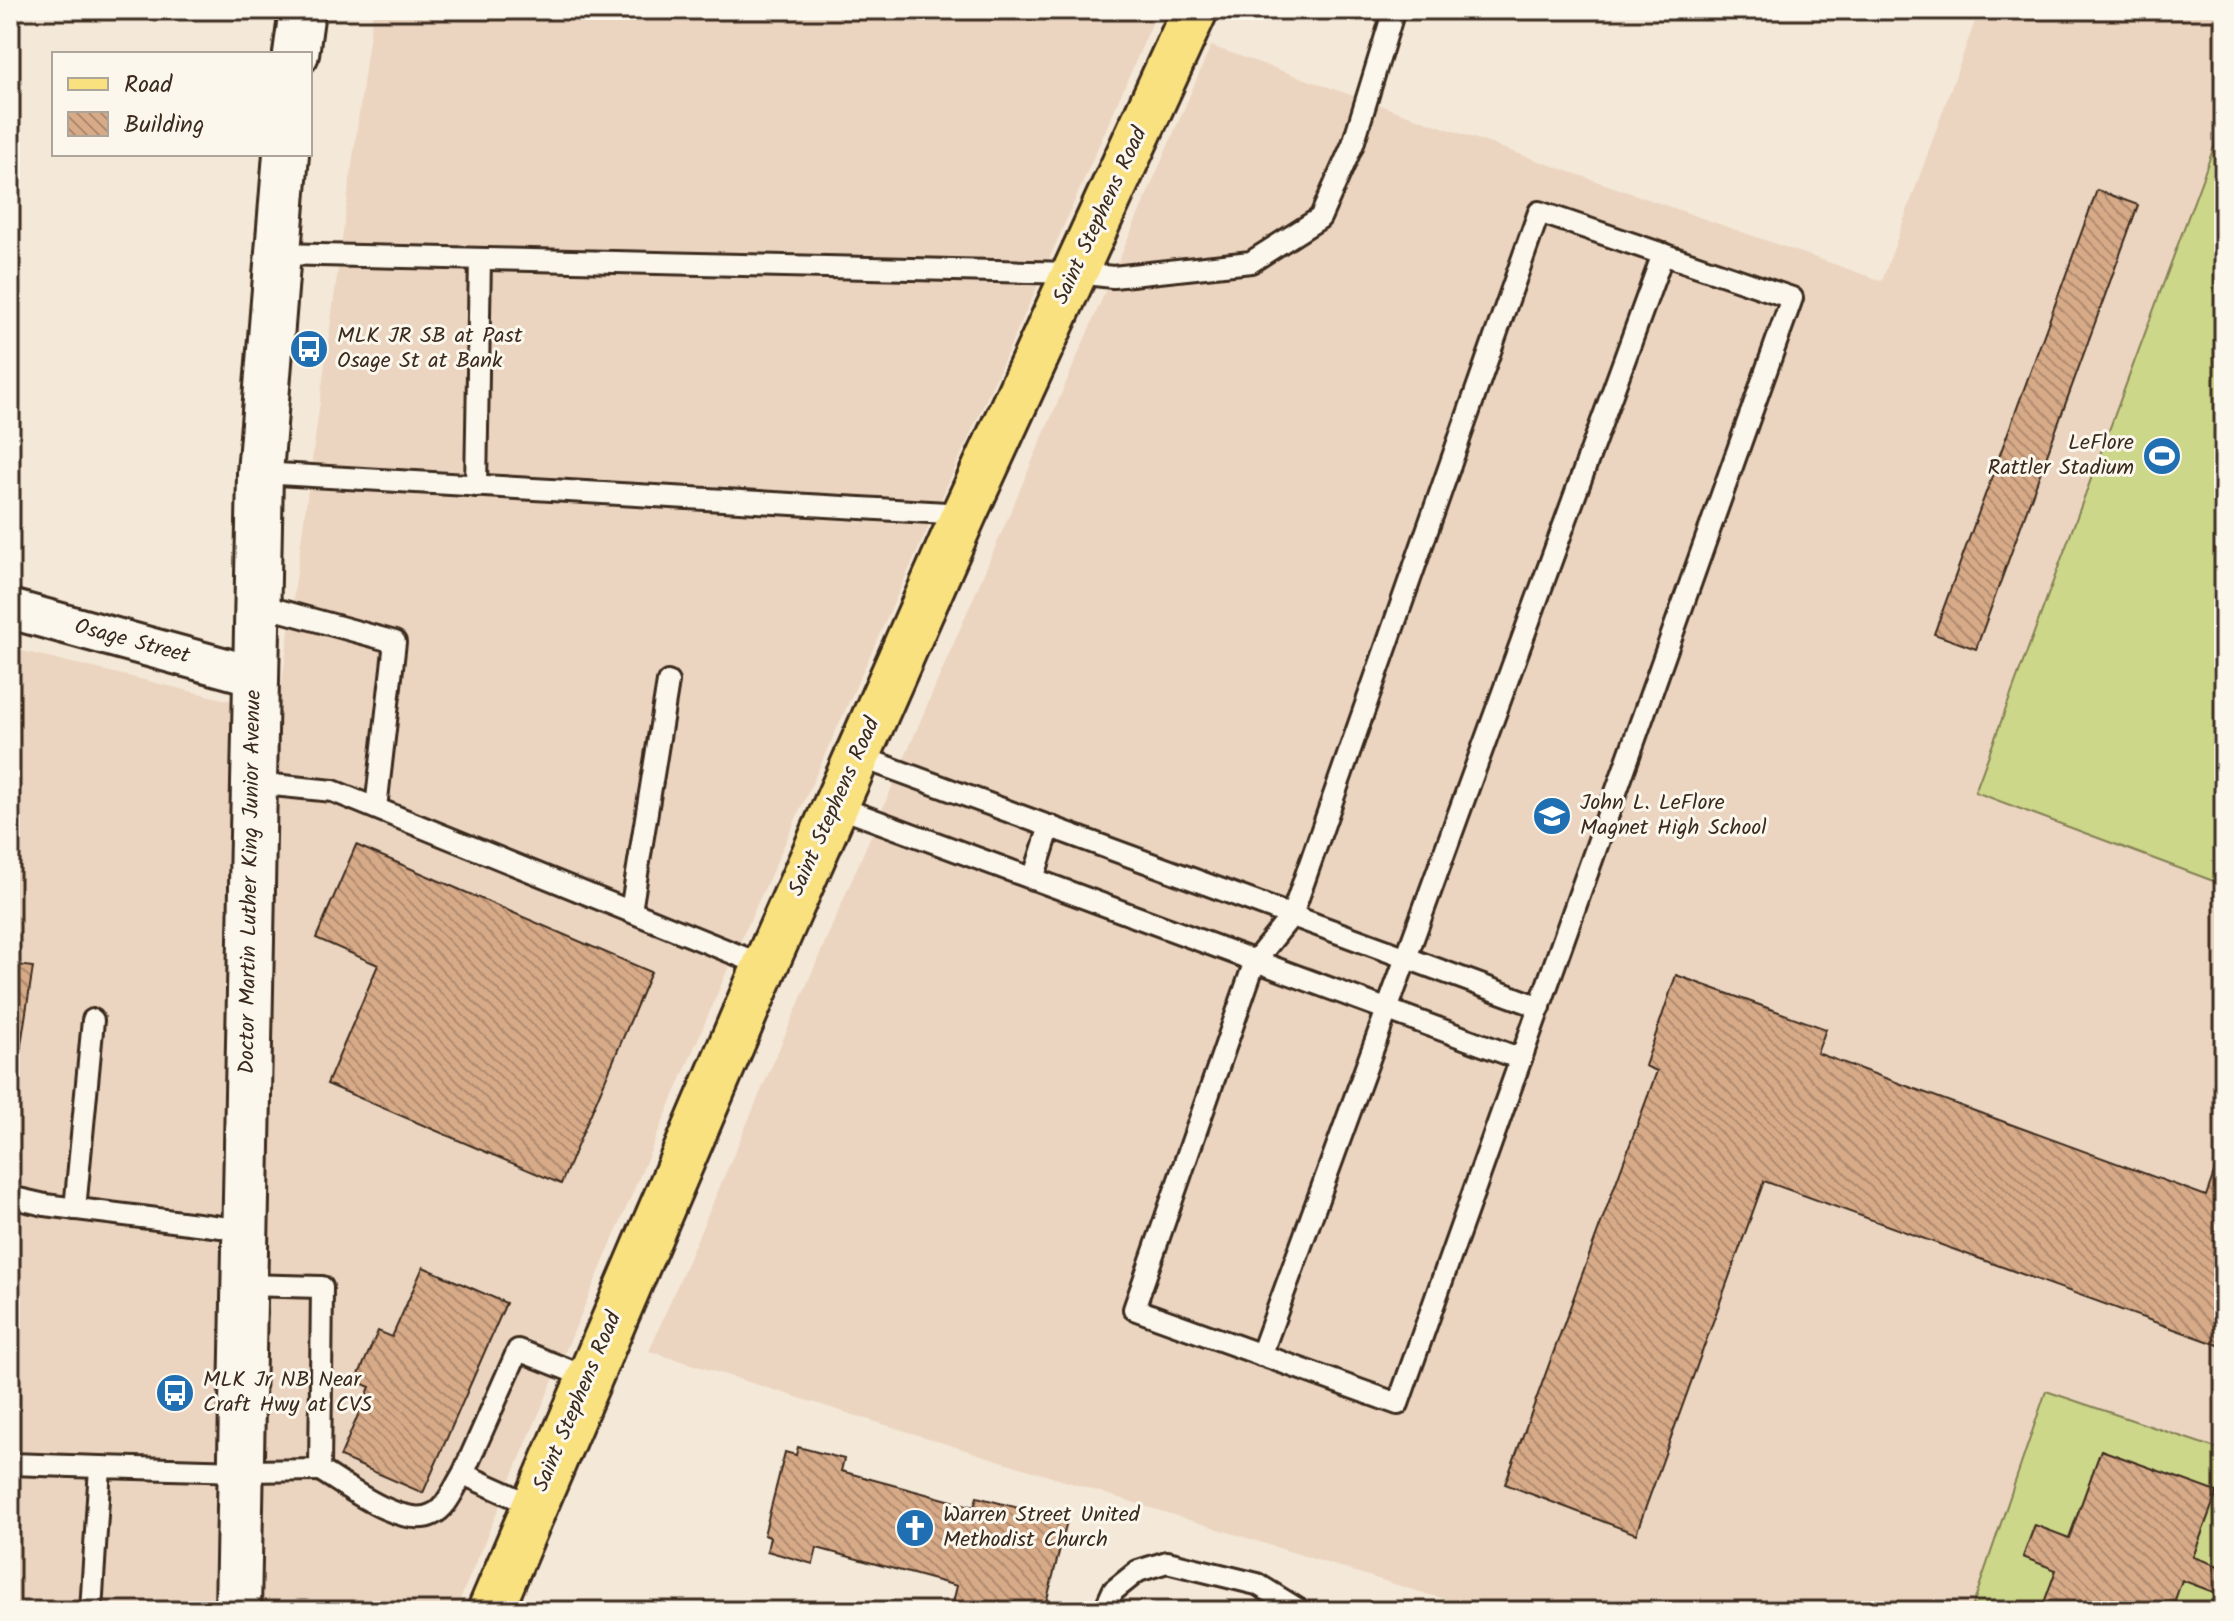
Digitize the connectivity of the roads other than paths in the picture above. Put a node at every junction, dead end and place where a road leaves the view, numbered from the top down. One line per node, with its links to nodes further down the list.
1 (302, 10): 4 (main road)
2 (1195, 10): 9 (main road, Saint Stephens Road)
3 (1394, 10): 9 (lane)
4 (296, 52)
5 (286, 156): 6 (main road, Doctor Martin Luther King Junior Avenue)
6 (278, 254): 8 (lane); 10 (main road, Doctor Martin Luther King Junior Avenue)
7 (1663, 254): 24 (lane); 25 (lane); 28 (lane)
8 (480, 259): 9 (lane); 11 (lane)
9 (1075, 273): 12 (main road, Saint Stephens Road)
10 (260, 473): 11 (lane); 13 (main road, Doctor Martin Luther King Junior Avenue)
11 (476, 486): 12 (lane)
12 (964, 514): 17 (main road, Saint Stephens Road)
13 (256, 604): 15 (main road, Doctor Martin Luther King Junior Avenue); 20 (lane)
14 (10, 609): 15 (street, Osage Street)
15 (255, 676): 18 (main road, Doctor Martin Luther King Junior Avenue)
16 (668, 682): 23 (lane)
17 (858, 756): 19 (main road, Saint Stephens Road); 21 (lane)
18 (253, 783): 20 (lane); 34 (main road, Doctor Martin Luther King Junior Avenue)
19 (836, 806): 22 (lane); 27 (main road, Saint Stephens Road)
20 (376, 808): 23 (lane)
21 (1050, 826): 22 (lane); 24 (lane)
22 (1033, 879): 26 (lane)
23 (631, 911): 27 (lane)
24 (1292, 915): 25 (lane); 26 (lane)
25 (1406, 957): 28 (lane); 29 (lane)
26 (1255, 961): 29 (lane); 36 (lane)
27 (765, 966): 37 (main road, Saint Stephens Road)
28 (1540, 1007): 31 (lane)
29 (1387, 1009): 31 (lane); 36 (lane)
30 (93, 1020): 33 (lane)
31 (1521, 1059): 36 (lane)
32 (10, 1197): 33 (lane)
33 (75, 1209): 34 (lane)
34 (245, 1230): 35 (main road, Doctor Martin Luther King Junior Avenue)
35 (244, 1285): 40 (lane); 41 (main road, Doctor Martin Luther King Junior Avenue)
36 (1261, 1355)
37 (589, 1378): 42 (lane); 43 (main road, Saint Stephens Road)
38 (10, 1464): 39 (lane)
39 (100, 1467): 41 (lane); 44 (lane)
40 (320, 1470): 41 (lane); 42 (lane)
41 (241, 1471): 45 (main road, Doctor Martin Luther King Junior Avenue)
42 (463, 1474): 43 (lane)
43 (534, 1506): 46 (main road, Saint Stephens Road)
44 (91, 1611)
45 (238, 1611)
46 (490, 1611)
47 (1104, 1611): 48 (lane)
48 (1301, 1611)

